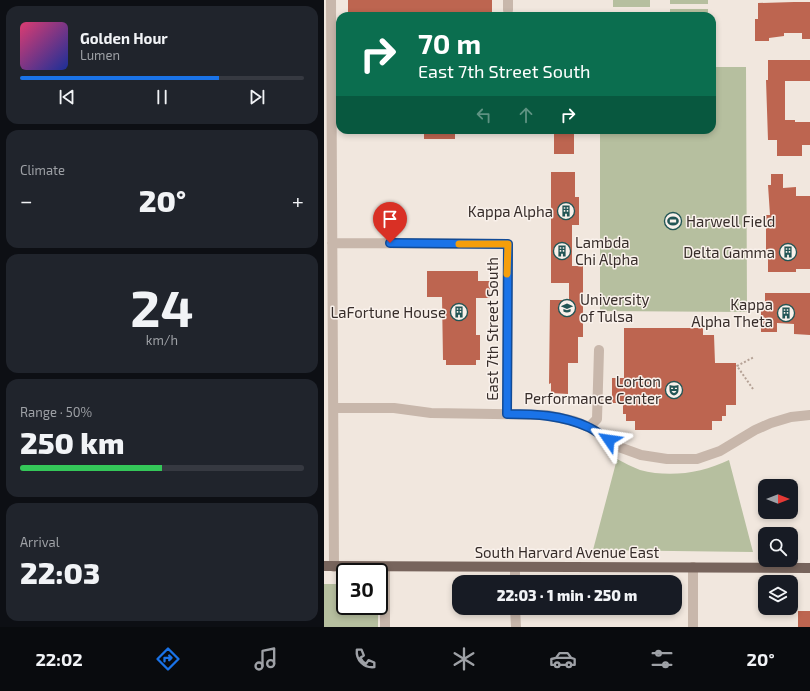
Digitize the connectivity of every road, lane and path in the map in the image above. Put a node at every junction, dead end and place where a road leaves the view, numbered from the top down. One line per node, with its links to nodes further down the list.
1 (331, 0): 2 (street)
2 (332, 243): 6 (street); 7 (street, East 7th Street South)
3 (599, 350): 9 (street)
4 (754, 357): 5 (path)
5 (753, 389)
6 (334, 408): 7 (street); 10 (street)
7 (507, 414): 9 (street)
8 (810, 415): 9 (street)
9 (589, 427)
10 (329, 566)
11 (388, 566): 12 (main road, South Harvard Avenue East)
12 (515, 567): 13 (main road, South Harvard Avenue East); 15 (street)
13 (693, 567): 14 (main road, South Harvard Avenue East); 20 (street)
14 (810, 568)
15 (515, 575)
16 (386, 615): 18 (street)
17 (516, 615): 19 (street)
18 (386, 627)
19 (516, 627)
20 (693, 627)

